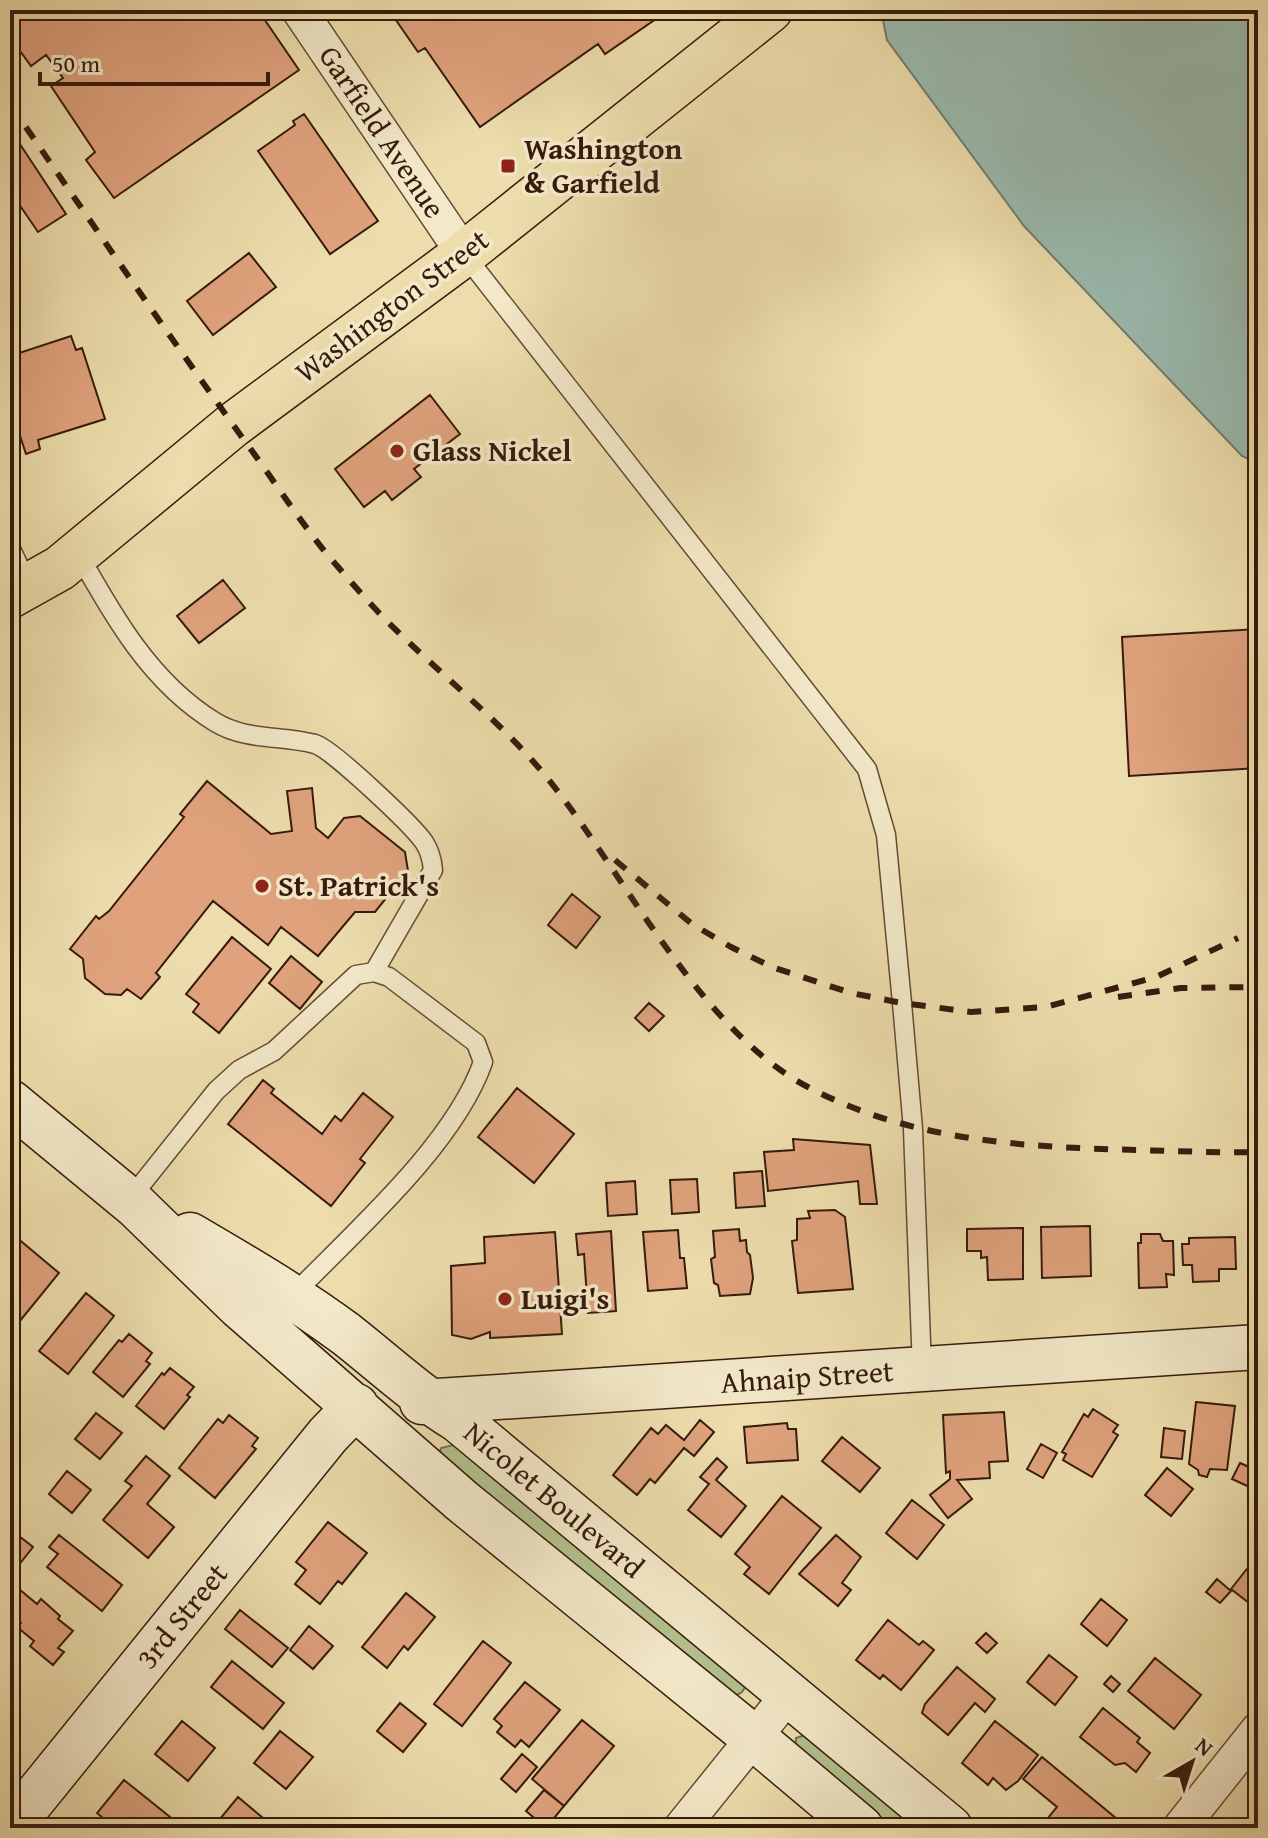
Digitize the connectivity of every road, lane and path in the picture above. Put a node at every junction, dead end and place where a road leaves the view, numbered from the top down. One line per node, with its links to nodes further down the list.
1 (299, 10): 3 (street, Garfield Avenue)
2 (770, 10): 3 (main road, Washington Street)
3 (464, 254): 5 (main road, Washington Street); 12 (lane)
4 (10, 547): 6 (lane)
5 (78, 553): 6 (main road, Washington Street); 7 (lane)
6 (20, 592)
7 (374, 972): 9 (lane); 10 (lane)
8 (11, 1105): 9 (street, Nicolet Boulevard)
9 (132, 1202): 10 (street, Nicolet Boulevard); 14 (street, Nicolet Boulevard)
10 (291, 1297): 13 (street, Nicolet Boulevard)
11 (1258, 1347): 12 (street, Ahnaip Street)
12 (922, 1369): 13 (street, Ahnaip Street)
13 (428, 1402): 14 (street, Ahnaip Street); 15 (street, Nicolet Boulevard)
14 (356, 1406): 17 (street, Nicolet Boulevard); 18 (street, 3rd Street)
15 (789, 1694): 17 (street); 21 (street, Nicolet Boulevard)
16 (1258, 1730): 22 (street)
17 (754, 1738): 19 (street); 20 (street, Nicolet Boulevard)
18 (10, 1828)
19 (681, 1828)
20 (861, 1828)
21 (950, 1828)
22 (1180, 1828)

